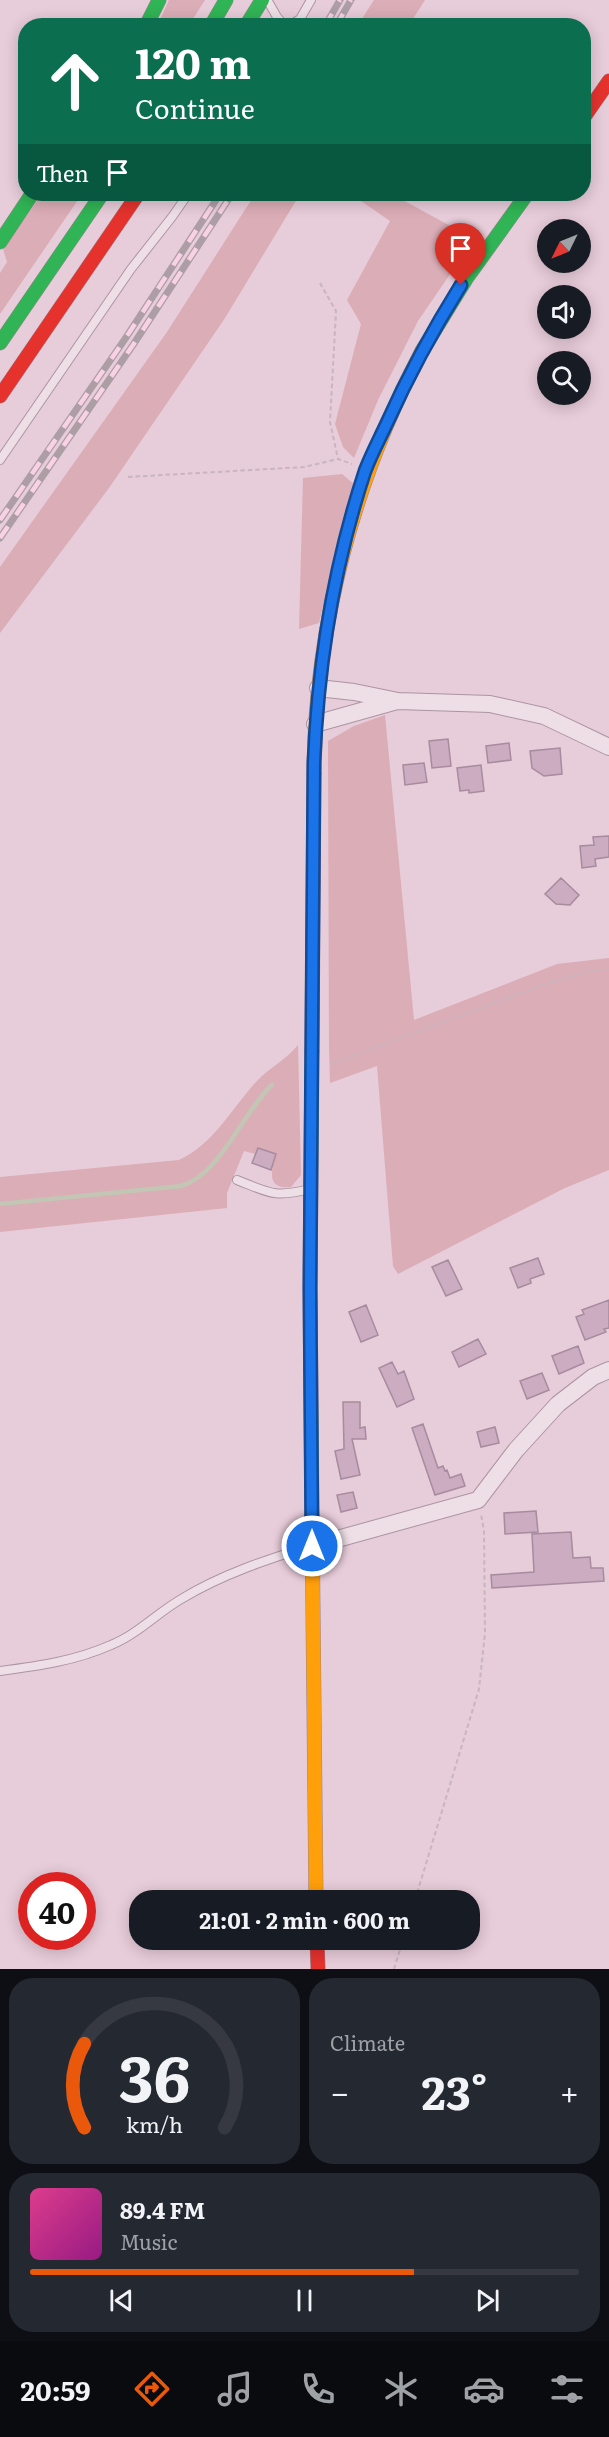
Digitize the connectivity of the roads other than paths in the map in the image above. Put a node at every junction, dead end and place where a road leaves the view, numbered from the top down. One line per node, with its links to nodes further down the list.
1 (159, 0): 6 (main road)
2 (226, 0): 7 (main road)
3 (262, 0): 8 (main road)
4 (267, 0): 9 (lane)
5 (311, 0): 10 (lane)
6 (150, 18)
7 (216, 18)
8 (251, 18)
9 (278, 18)
10 (301, 18)
11 (609, 81): 12 (main road)
12 (591, 107)
13 (27, 201): 18 (main road)
14 (97, 201): 19 (main road)
15 (133, 201): 20 (main road)
16 (183, 201): 21 (lane)
17 (522, 201): 22 (main road)
18 (0, 242)
19 (0, 343)
20 (0, 396)
21 (0, 460)
22 (318, 688): 23 (street); 24 (main road)
23 (398, 701): 24 (street); 25 (street)
24 (315, 724): 27 (main road)
25 (609, 747)
26 (237, 1180): 27 (lane)
27 (310, 1189): 29 (main road)
28 (609, 1370): 29 (street)
29 (312, 1546): 30 (lane); 31 (main road)
30 (0, 1671)
31 (316, 1890)
32 (317, 1950): 33 (main road)
33 (318, 1969)

